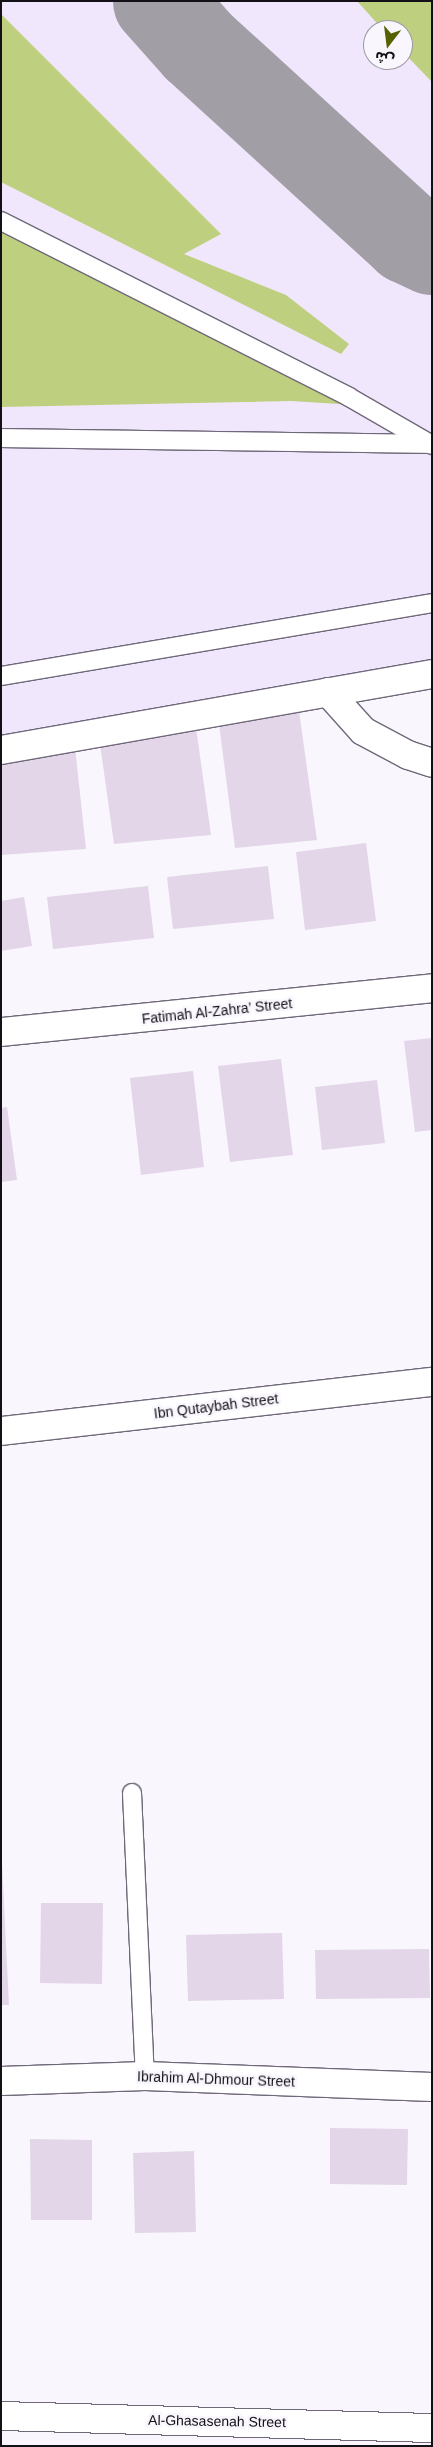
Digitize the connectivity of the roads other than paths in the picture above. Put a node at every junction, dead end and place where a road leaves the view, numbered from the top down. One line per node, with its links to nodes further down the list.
1 (1, 221): 3 (lane)
2 (1, 438): 3 (lane)
3 (432, 444)
4 (432, 603): 6 (lane)
5 (432, 674): 7 (street)
6 (1, 676)
7 (328, 692): 8 (street); 9 (street)
8 (1, 750)
9 (432, 763)
10 (432, 988): 11 (street, Fatimah Al-Zahra’ Street)
11 (1, 1032)
12 (432, 1382): 13 (street, Ibn Qutaybah Street)
13 (1, 1431)
14 (132, 1793): 15 (lane)
15 (145, 2076): 16 (street, Ibrahim Al-Dhmour Street); 17 (street, Ibrahim Al-Dhmour Street)
16 (1, 2081)
17 (432, 2087)
18 (1, 2416): 19 (street, Al-Ghasasenah Street)
19 (432, 2428)

